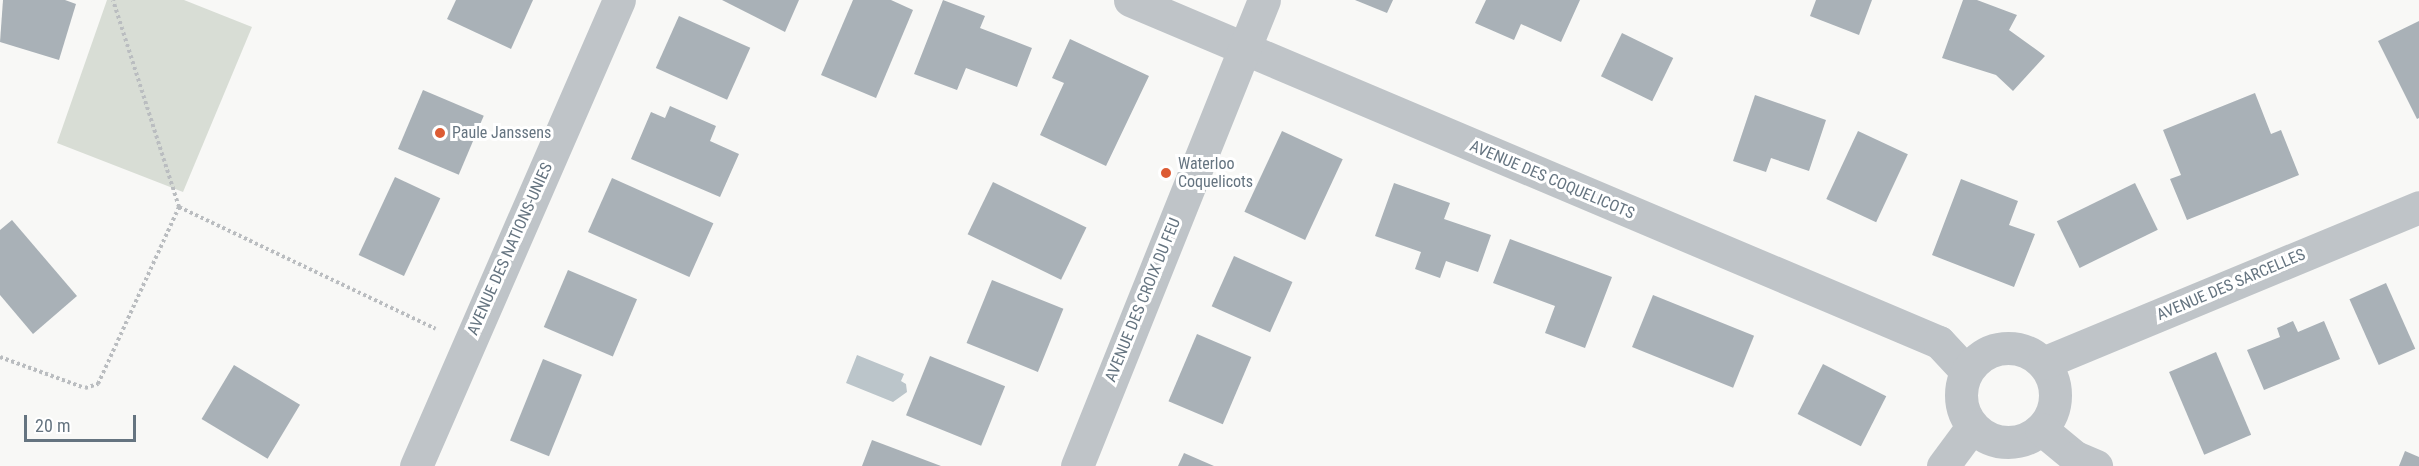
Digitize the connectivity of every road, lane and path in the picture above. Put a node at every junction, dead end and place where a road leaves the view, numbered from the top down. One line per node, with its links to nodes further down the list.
1 (113, 0): 6 (path)
2 (620, 0): 8 (street, AVENUE DES NATIONS-UNIES)
3 (1130, 0): 5 (street, AVENUE DES COQUELICOTS)
4 (1264, 0): 5 (street, AVENUE DES CROIX DU FEU)
5 (1244, 47): 11 (street, AVENUE DES COQUELICOTS); 15 (street, AVENUE DES CROIX DU FEU)
6 (179, 207): 8 (path); 9 (path)
7 (2419, 207): 10 (street, AVENUE DES SARCELLES)
8 (468, 345): 14 (street, AVENUE DES NATIONS-UNIES)
9 (0, 357)
10 (2043, 363): 11 (street); 13 (street)
11 (1966, 372): 12 (street)
12 (1972, 427): 13 (street); 16 (street)
13 (2041, 429): 17 (street)
14 (416, 466)
15 (1077, 466)
16 (1943, 466)
17 (2096, 466)

